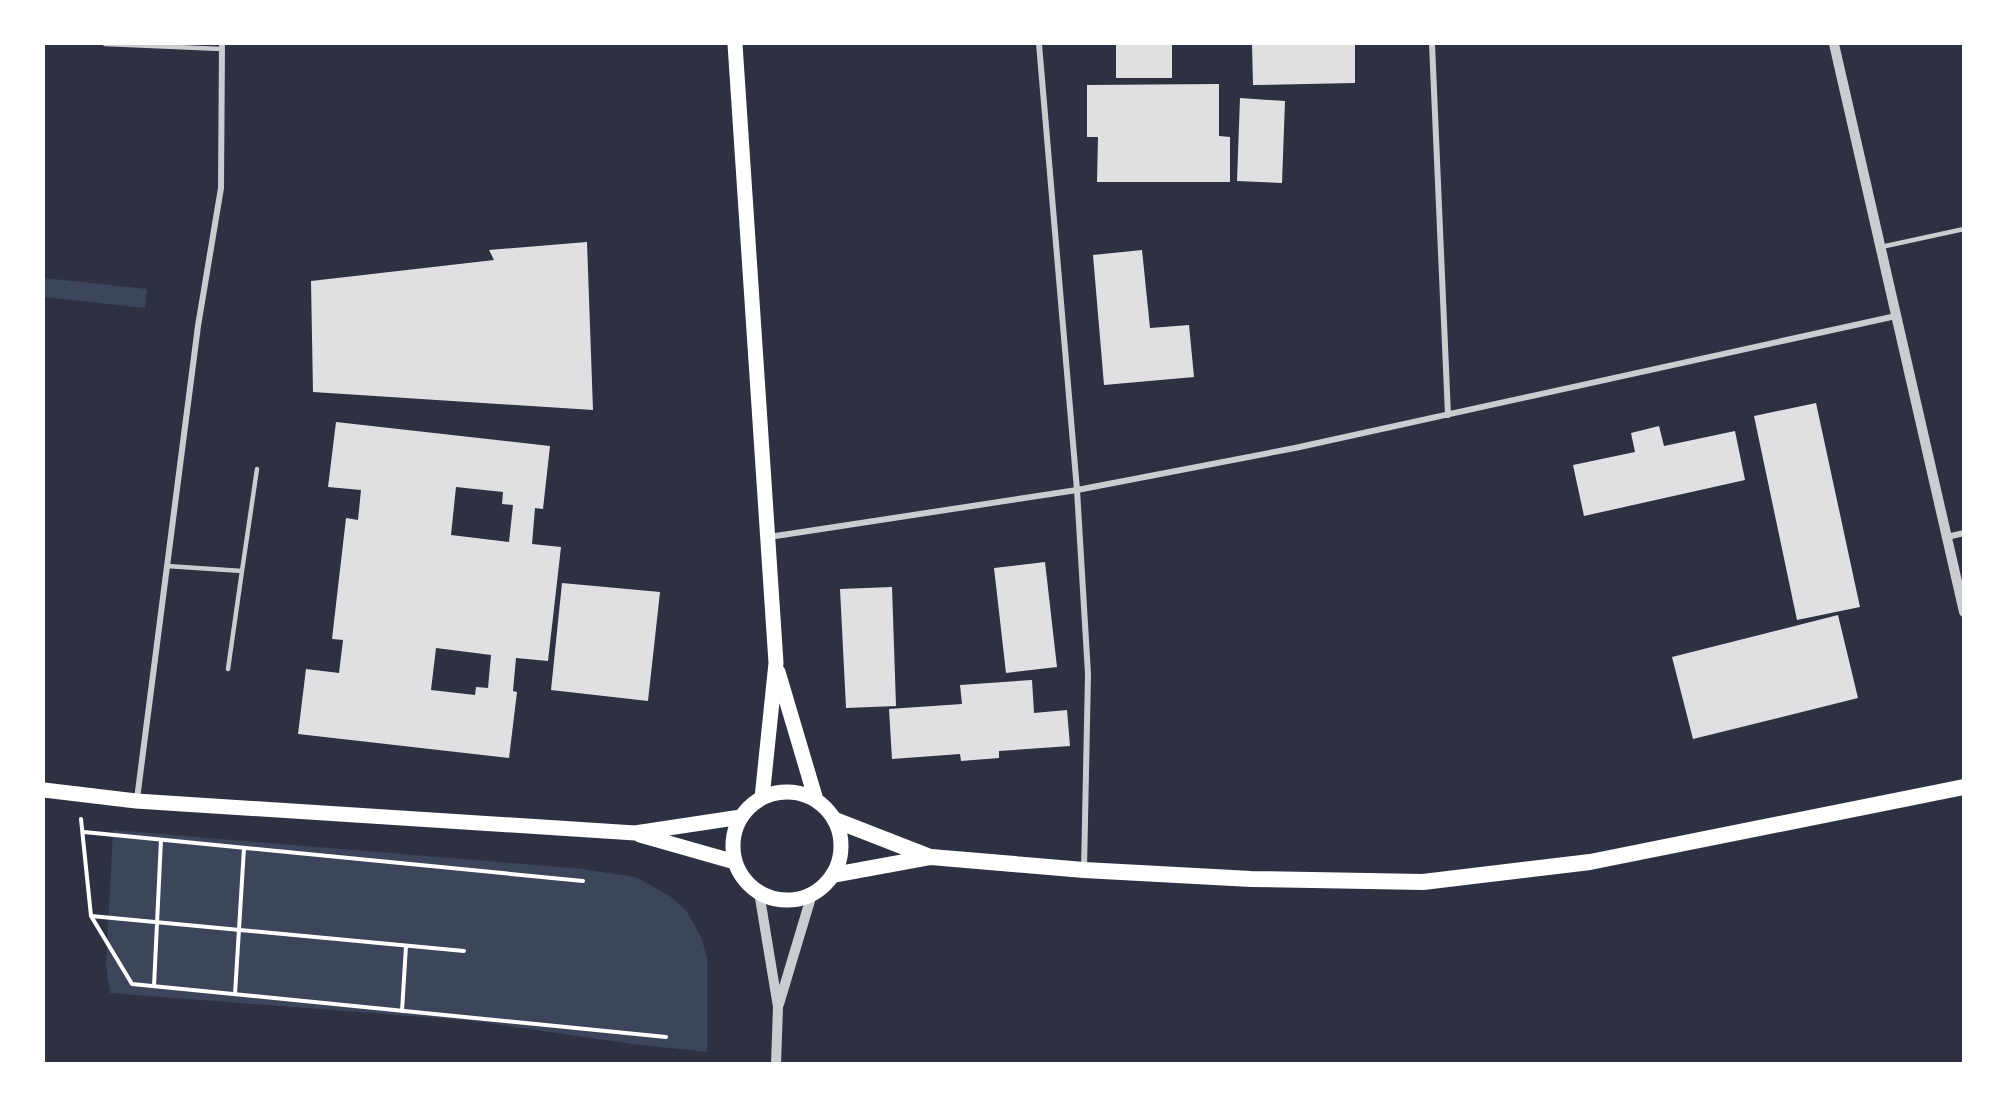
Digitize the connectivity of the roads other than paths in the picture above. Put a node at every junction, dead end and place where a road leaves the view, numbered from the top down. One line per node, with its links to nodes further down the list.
1 (105, 44): 6 (lane)
2 (735, 44): 14 (main road)
3 (1039, 44): 12 (street)
4 (1432, 44): 10 (street)
5 (1834, 44): 8 (street)
6 (222, 46): 16 (street)
7 (1964, 229): 8 (lane)
8 (1881, 247): 9 (street)
9 (1896, 316): 10 (street); 15 (street)
10 (1448, 415): 12 (street)
11 (257, 469): 17 (lane)
12 (1077, 490): 14 (street); 31 (street)
13 (1964, 533): 15 (street)
14 (768, 537): 19 (main road)
15 (1947, 537): 18 (street)
16 (167, 566): 17 (lane); 25 (street)
17 (242, 571): 20 (lane)
18 (1964, 612)
19 (776, 663): 23 (main road); 24 (main road)
20 (228, 669)
21 (1964, 787): 31 (highway)
22 (44, 790): 25 (main road)
23 (762, 798): 24 (main road); 26 (main road)
24 (816, 800): 27 (main road)
25 (136, 801): 28 (main road)
26 (741, 817): 28 (main road); 30 (main road)
27 (835, 820): 29 (highway); 32 (main road)
28 (634, 833): 30 (main road)
29 (931, 857): 31 (highway); 32 (highway)
30 (735, 862): 33 (main road)
31 (1084, 870)
32 (833, 875): 34 (main road)
33 (759, 892): 34 (main road); 35 (street)
34 (812, 894): 35 (street)
35 (778, 1007): 36 (street)
36 (776, 1064)

